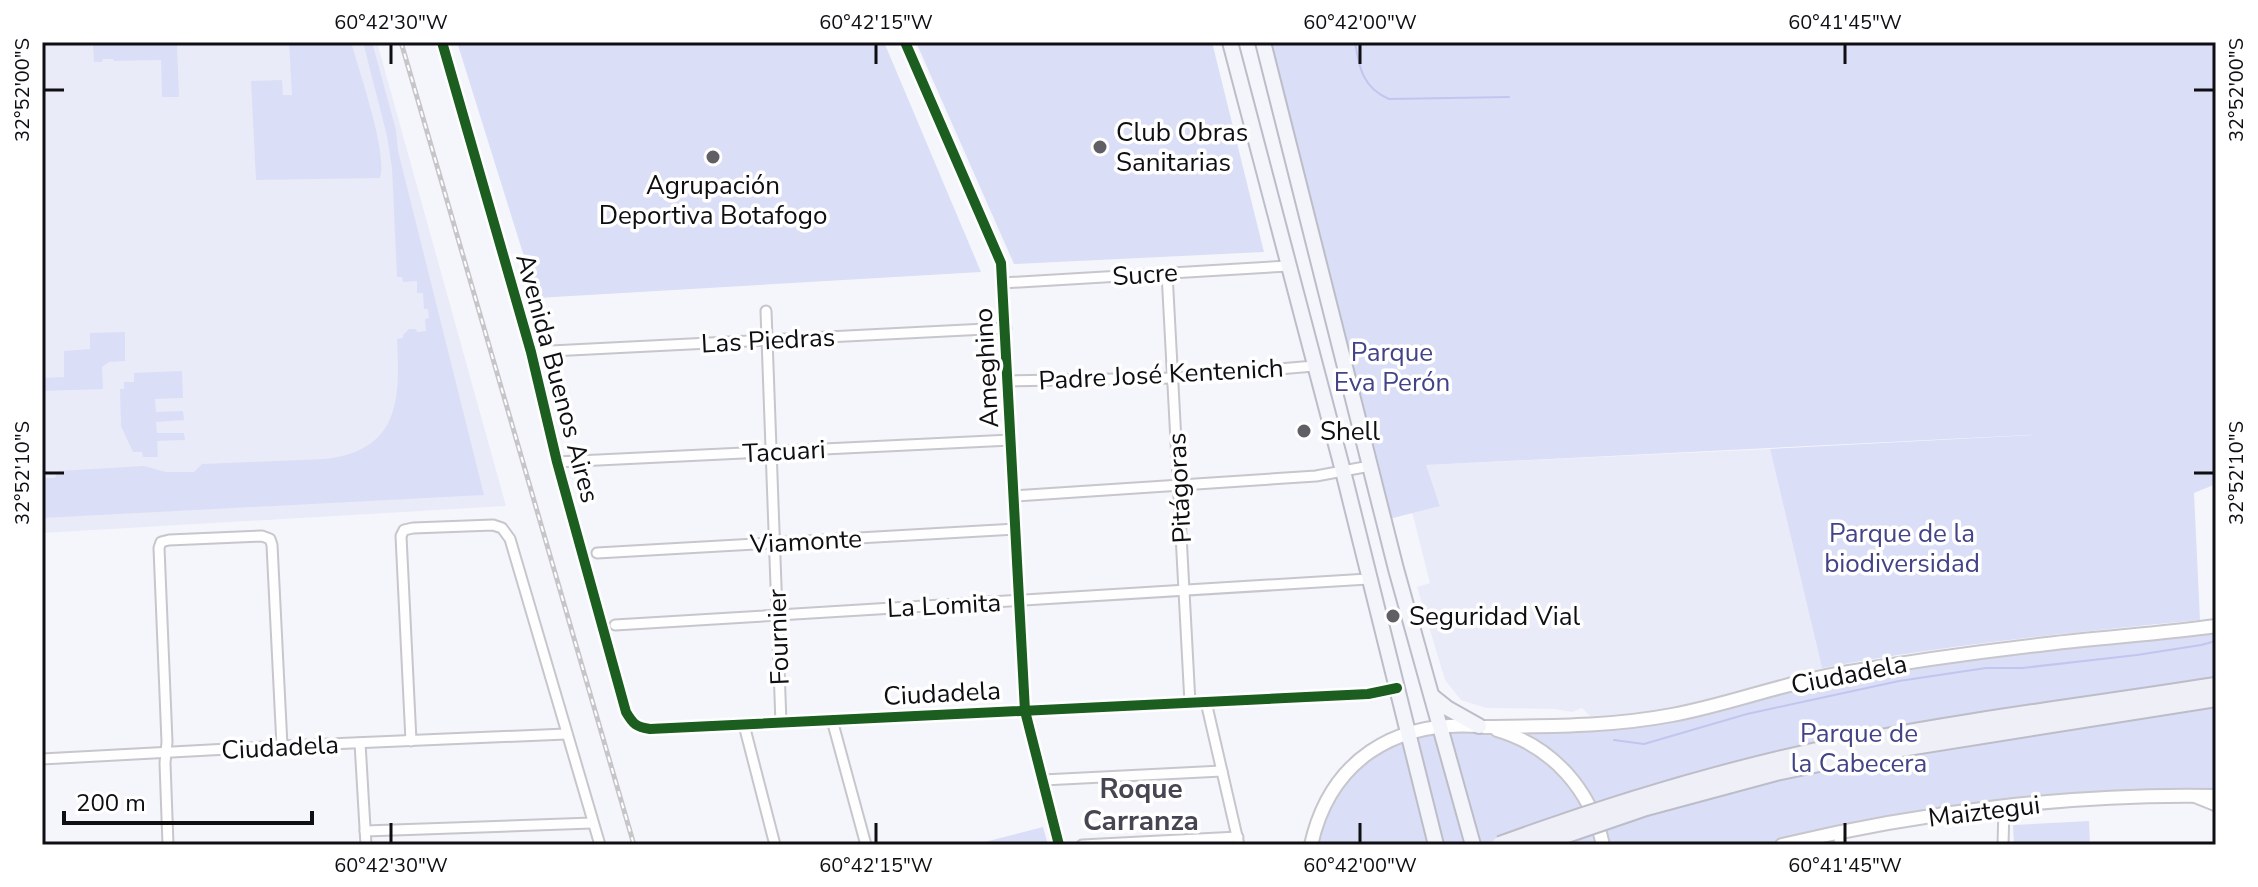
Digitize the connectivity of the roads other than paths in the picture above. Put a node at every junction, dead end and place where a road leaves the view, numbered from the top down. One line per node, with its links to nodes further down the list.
1 (442, 42): 11 (street, Avenida Buenos Aires)
2 (905, 42): 7 (street, Ameghino)
3 (1230, 42): 5 (main road)
4 (1263, 42): 18 (main road)
5 (1288, 266): 6 (street, Sucre); 12 (main road)
6 (1167, 273): 7 (street, Sucre); 13 (street, Pitágoras)
7 (1003, 283): 9 (street, Ameghino)
8 (766, 311): 10 (street, Fournier)
9 (1006, 328): 10 (street, Las Piedras); 14 (street, Ameghino)
10 (767, 340): 11 (street, Las Piedras); 16 (street, Fournier)
11 (531, 352): 17 (street, Avenida Buenos Aires)
12 (1314, 366): 13 (street, Padre José Kentenich); 19 (main road)
13 (1173, 378): 14 (street, Padre José Kentenich); 20 (street, Pitágoras)
14 (1009, 381): 15 (street, Ameghino)
15 (1011, 440): 16 (street, Tacuari); 21 (street, Ameghino)
16 (770, 452): 17 (street, Tacuari); 23 (street, Fournier)
17 (557, 462): 40 (street, Avenida Buenos Aires)
18 (1370, 466): 19 (street); 33 (main road)
19 (1343, 471): 20 (street); 25 (main road)
20 (1179, 485): 21 (street); 26 (street, Pitágoras)
21 (1014, 496): 22 (street, Ameghino)
22 (1016, 529): 23 (street, Viamonte); 27 (street, Ameghino)
23 (774, 543): 24 (street, Viamonte); 28 (street, Fournier)
24 (597, 553)
25 (1368, 579): 26 (street, La Lomita); 32 (main road)
26 (1184, 590): 27 (street, La Lomita); 36 (street, Pitágoras)
27 (1019, 600): 28 (street, La Lomita); 37 (street, Ameghino)
28 (778, 615): 29 (street, La Lomita); 39 (street, Fournier)
29 (615, 625)
30 (2216, 626): 43 (main road, Ciudadela)
31 (2216, 686): 71 (highway, bridge)
32 (1397, 688): 35 (street, Ciudadela); 44 (main road)
33 (1432, 696): 42 (main road); 43 (main road)
34 (2216, 698): 72 (highway, bridge)
35 (1206, 702): 36 (street, Ciudadela); 51 (street)
36 (1190, 703): 37 (street, Ciudadela)
37 (1025, 711): 38 (street, Ciudadela); 52 (street, Ameghino)
38 (832, 720): 39 (street, Ciudadela); 65 (street)
39 (781, 723): 41 (street, Ciudadela)
40 (633, 724): 41 (street, Ciudadela)
41 (744, 725): 64 (street)
42 (1439, 725): 43 (main road, Ciudadela); 44 (main road, Ciudadela); 70 (main road)
43 (1481, 726): 73 (main road)
44 (1408, 732): 68 (main road, Ciudadela); 69 (main road)
45 (566, 734): 46 (street, Ciudadela); 46 (street); 57 (street)
46 (411, 741): 47 (street, Ciudadela)
47 (360, 743): 48 (street, Ciudadela); 58 (street)
48 (282, 746): 49 (street, Ciudadela); 49 (street)
49 (166, 754): 50 (street, Ciudadela); 61 (street)
50 (42, 759)
51 (1222, 771): 52 (street); 60 (street)
52 (1043, 780): 66 (street, Ameghino)
53 (2189, 795): 54 (main road, Maiztegui); 55 (street, Maiztegui); 56 (main road, Maiztegui)
54 (2216, 796)
55 (2216, 806)
56 (2004, 808): 59 (main road, Maiztegui); 75 (street)
57 (592, 823): 58 (street); 63 (street)
58 (365, 831): 62 (street)
59 (1839, 838): 74 (main road, Maiztegui)
60 (1238, 841): 67 (street)
61 (168, 845)
62 (366, 845)
63 (600, 845)
64 (775, 845)
65 (866, 845)
66 (1059, 845)
67 (1082, 845)
68 (1311, 845)
69 (1436, 845)
70 (1473, 845)
71 (1500, 845)
72 (1535, 845)
73 (1603, 845)
74 (1782, 845)
75 (2003, 845)

